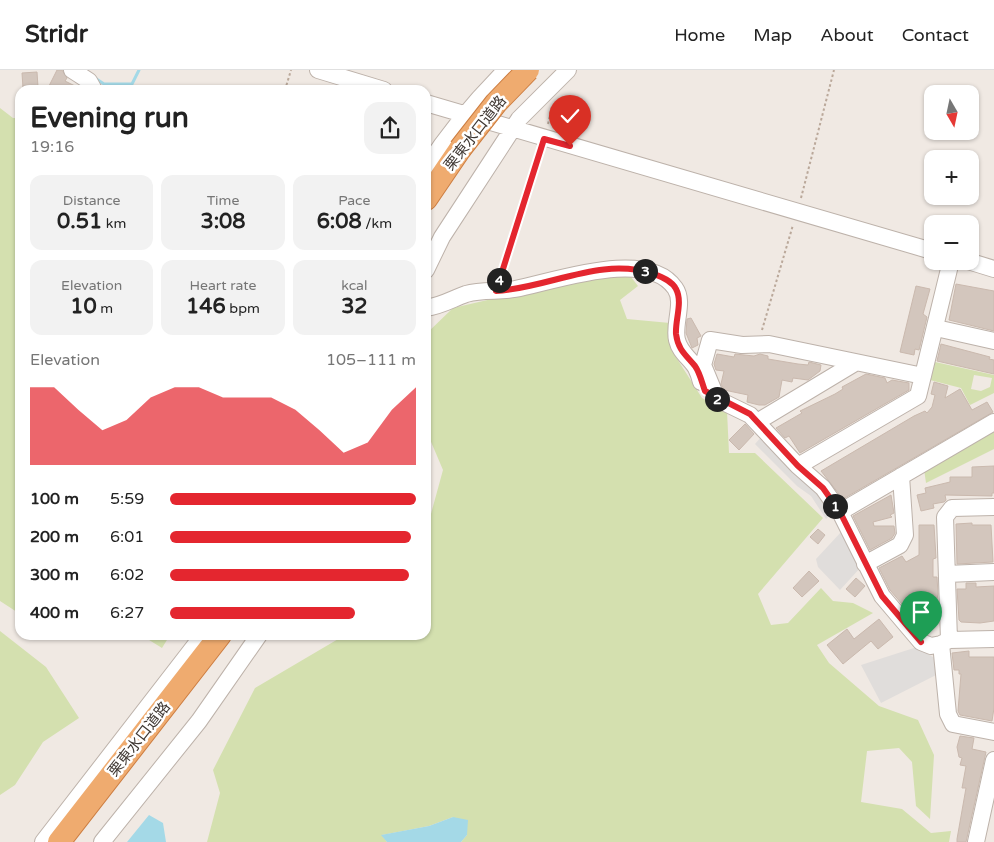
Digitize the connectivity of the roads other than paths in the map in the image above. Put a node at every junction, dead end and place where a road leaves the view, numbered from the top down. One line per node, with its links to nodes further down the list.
1 (72, 70): 6 (street)
2 (318, 70): 7 (street)
3 (506, 70): 9 (street)
4 (528, 70): 12 (highway, 栗東水口道路, bridge)
5 (568, 70): 10 (street)
6 (91, 85)
7 (368, 85)
8 (431, 105): 9 (street)
9 (465, 115): 10 (street); 11 (street)
10 (512, 129): 13 (street); 14 (street)
11 (431, 160)
12 (431, 192)
13 (924, 249)
14 (431, 260)
15 (979, 264): 16 (street)
16 (994, 269)
17 (950, 270): 19 (street)
18 (431, 307): 23 (street)
19 (936, 328): 20 (street); 22 (street)
20 (994, 341)
21 (855, 363): 22 (street); 23 (street); 24 (street)
22 (923, 376): 26 (street)
23 (717, 399): 24 (street)
24 (757, 422): 26 (street)
25 (994, 422): 27 (street)
26 (798, 466): 29 (street)
27 (901, 476): 29 (street); 30 (street)
28 (994, 507): 32 (street)
29 (840, 512): 30 (street)
30 (865, 564): 37 (street)
31 (994, 572): 32 (street)
32 (947, 574): 37 (street)
33 (994, 639): 37 (street)
34 (199, 640): 41 (street)
35 (216, 640): 42 (highway, 栗東水口道路)
36 (256, 640): 43 (street)
37 (945, 642): 38 (street)
38 (994, 732)
39 (994, 760): 40 (street)
40 (989, 807): 44 (street)
41 (43, 842)
42 (59, 842)
43 (102, 842)
44 (976, 842)

